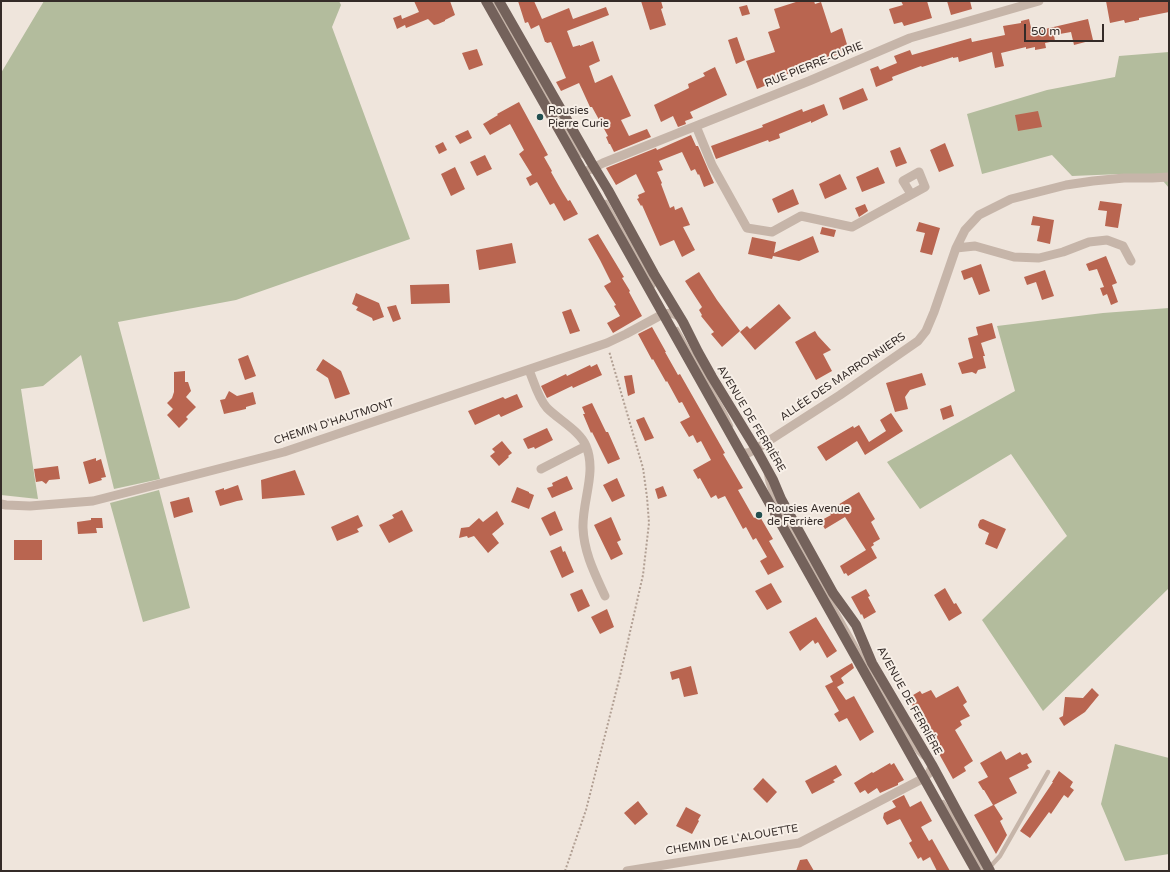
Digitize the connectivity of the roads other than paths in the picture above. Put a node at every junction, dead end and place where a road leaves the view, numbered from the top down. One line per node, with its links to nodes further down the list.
1 (486, 1): 7 (main road)
2 (492, 1): 6 (lane)
3 (499, 1): 6 (main road, AVENUE DE FERRIÈRE)
4 (1039, 1): 5 (street, RUE PIERRE-CURIE)
5 (696, 126): 6 (street, RUE PIERRE-CURIE); 9 (street)
6 (596, 164): 7 (street, RUE PIERRE-CURIE); 12 (main road, AVENUE DE FERRIÈRE)
7 (585, 175): 13 (main road)
8 (1169, 177): 10 (street, ALLÉE DES MARRONNIERS)
9 (911, 194)
10 (956, 248): 11 (street); 17 (street, ALLÉE DES MARRONNIERS)
11 (1131, 261)
12 (667, 295): 13 (street); 14 (main road, AVENUE DE FERRIÈRE)
13 (666, 312): 14 (street); 15 (street, CHEMIN D'HAUTMONT); 18 (main road)
14 (679, 316): 17 (main road, AVENUE DE FERRIÈRE)
15 (529, 370): 16 (street); 21 (street, CHEMIN D'HAUTMONT)
16 (586, 446): 20 (street); 22 (street)
17 (754, 450): 18 (street); 19 (street); 23 (main road, AVENUE DE FERRIÈRE)
18 (742, 453): 19 (main road)
19 (749, 466): 26 (main road)
20 (541, 470)
21 (1, 504)
22 (605, 596)
23 (932, 765): 25 (main road, AVENUE DE FERRIÈRE); 26 (street)
24 (1048, 772): 27 (lane)
25 (939, 778): 26 (street); 27 (main road, AVENUE DE FERRIÈRE)
26 (927, 780): 27 (lane); 28 (street, CHEMIN DE L'ALOUETTE); 29 (main road)
27 (986, 870)
28 (627, 871)
29 (976, 871)

